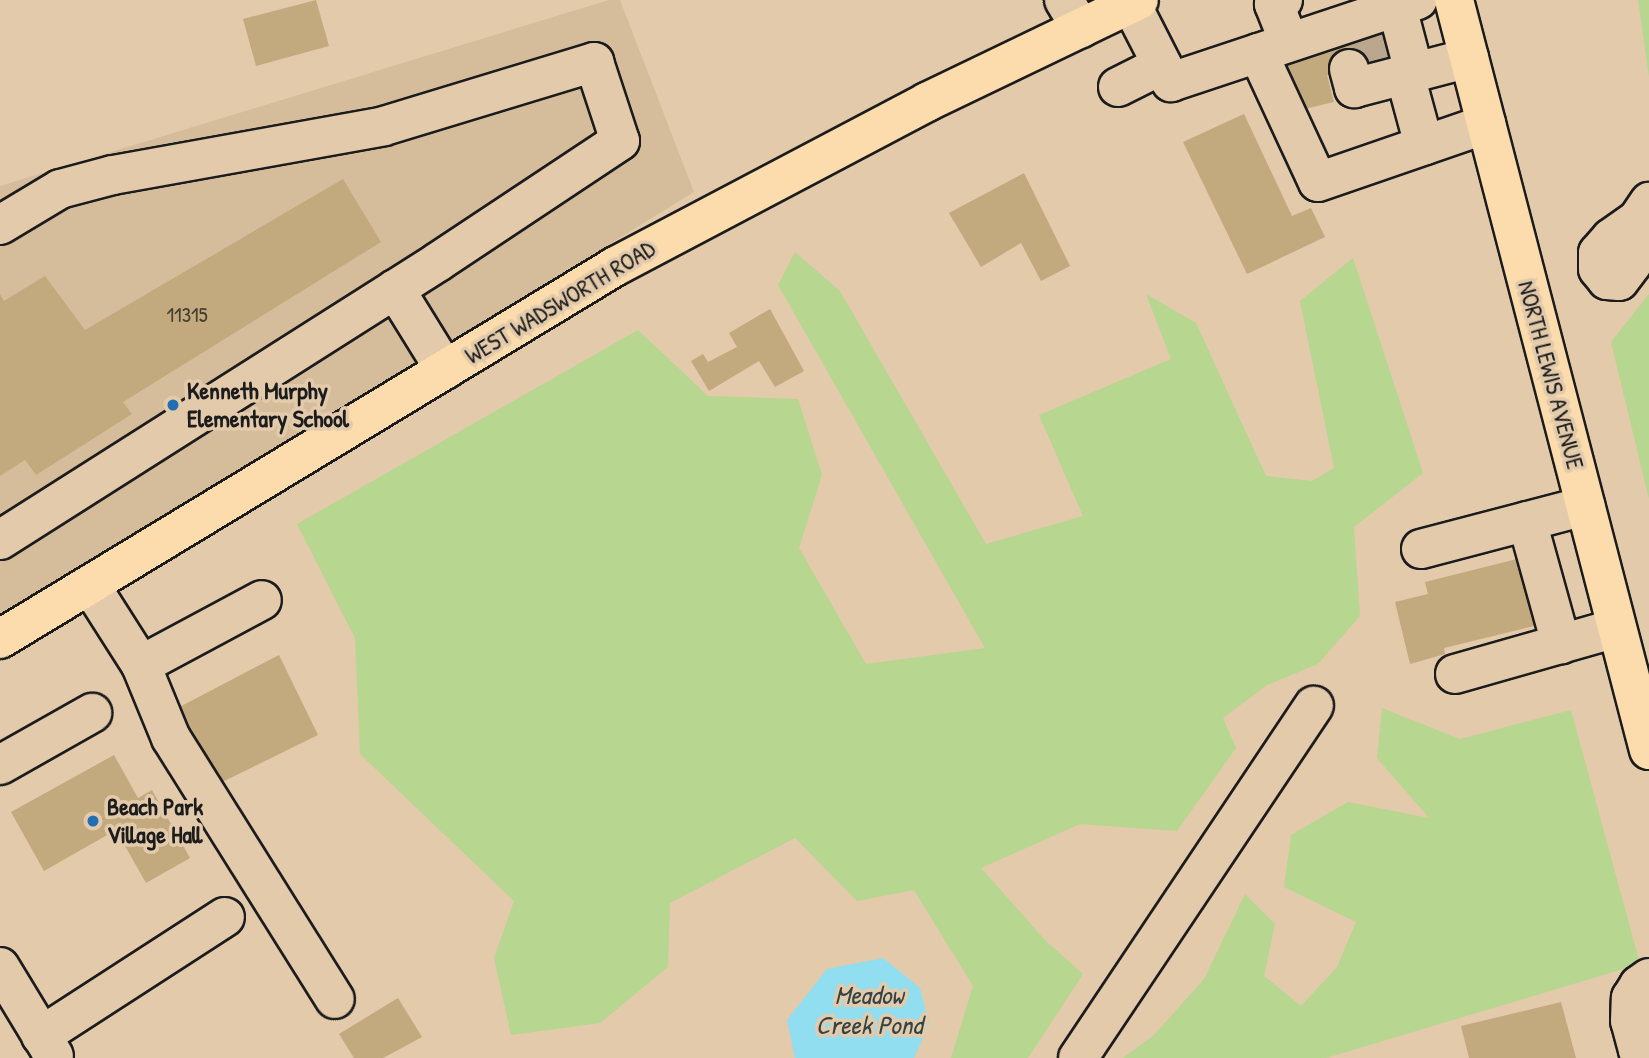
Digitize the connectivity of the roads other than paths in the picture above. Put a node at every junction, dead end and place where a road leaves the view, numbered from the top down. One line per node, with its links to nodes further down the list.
1 (1454, 0): 8 (main road, NORTH LEWIS AVENUE)
2 (1277, 1): 6 (street)
3 (1135, 2): 5 (main road, WEST WADSWORTH ROAD); 9 (street)
4 (1408, 4): 7 (street); 7 (street)
5 (1072, 14): 15 (main road, WEST WADSWORTH ROAD)
6 (1274, 48): 7 (street); 9 (street); 12 (street)
7 (1366, 48): 8 (street); 12 (street)
8 (1469, 58): 11 (main road, NORTH LEWIS AVENUE)
9 (1162, 65): 10 (street)
10 (1118, 87)
11 (1486, 124): 12 (street); 16 (main road, NORTH LEWIS AVENUE)
12 (1424, 145)
13 (0, 225): 14 (street)
14 (395, 289): 15 (street); 18 (street)
15 (445, 370): 20 (main road, WEST WADSWORTH ROAD)
16 (1585, 506): 17 (street); 22 (main road, NORTH LEWIS AVENUE)
17 (1527, 521): 19 (street); 24 (street)
18 (0, 540)
19 (1421, 549)
20 (90, 584): 23 (main road, WEST WADSWORTH ROAD); 25 (street)
21 (262, 600): 25 (street)
22 (1617, 628): 24 (street); 29 (main road, NORTH LEWIS AVENUE)
23 (0, 639)
24 (1561, 644): 26 (street)
25 (141, 665): 34 (street)
26 (1455, 674)
27 (1314, 706): 36 (street)
28 (92, 713): 30 (street)
29 (1649, 750)
30 (0, 765)
31 (225, 916): 35 (street)
32 (0, 967): 35 (street)
33 (1649, 978): 37 (street)
34 (335, 999)
35 (48, 1047)
36 (1078, 1058)
37 (1647, 1058)

